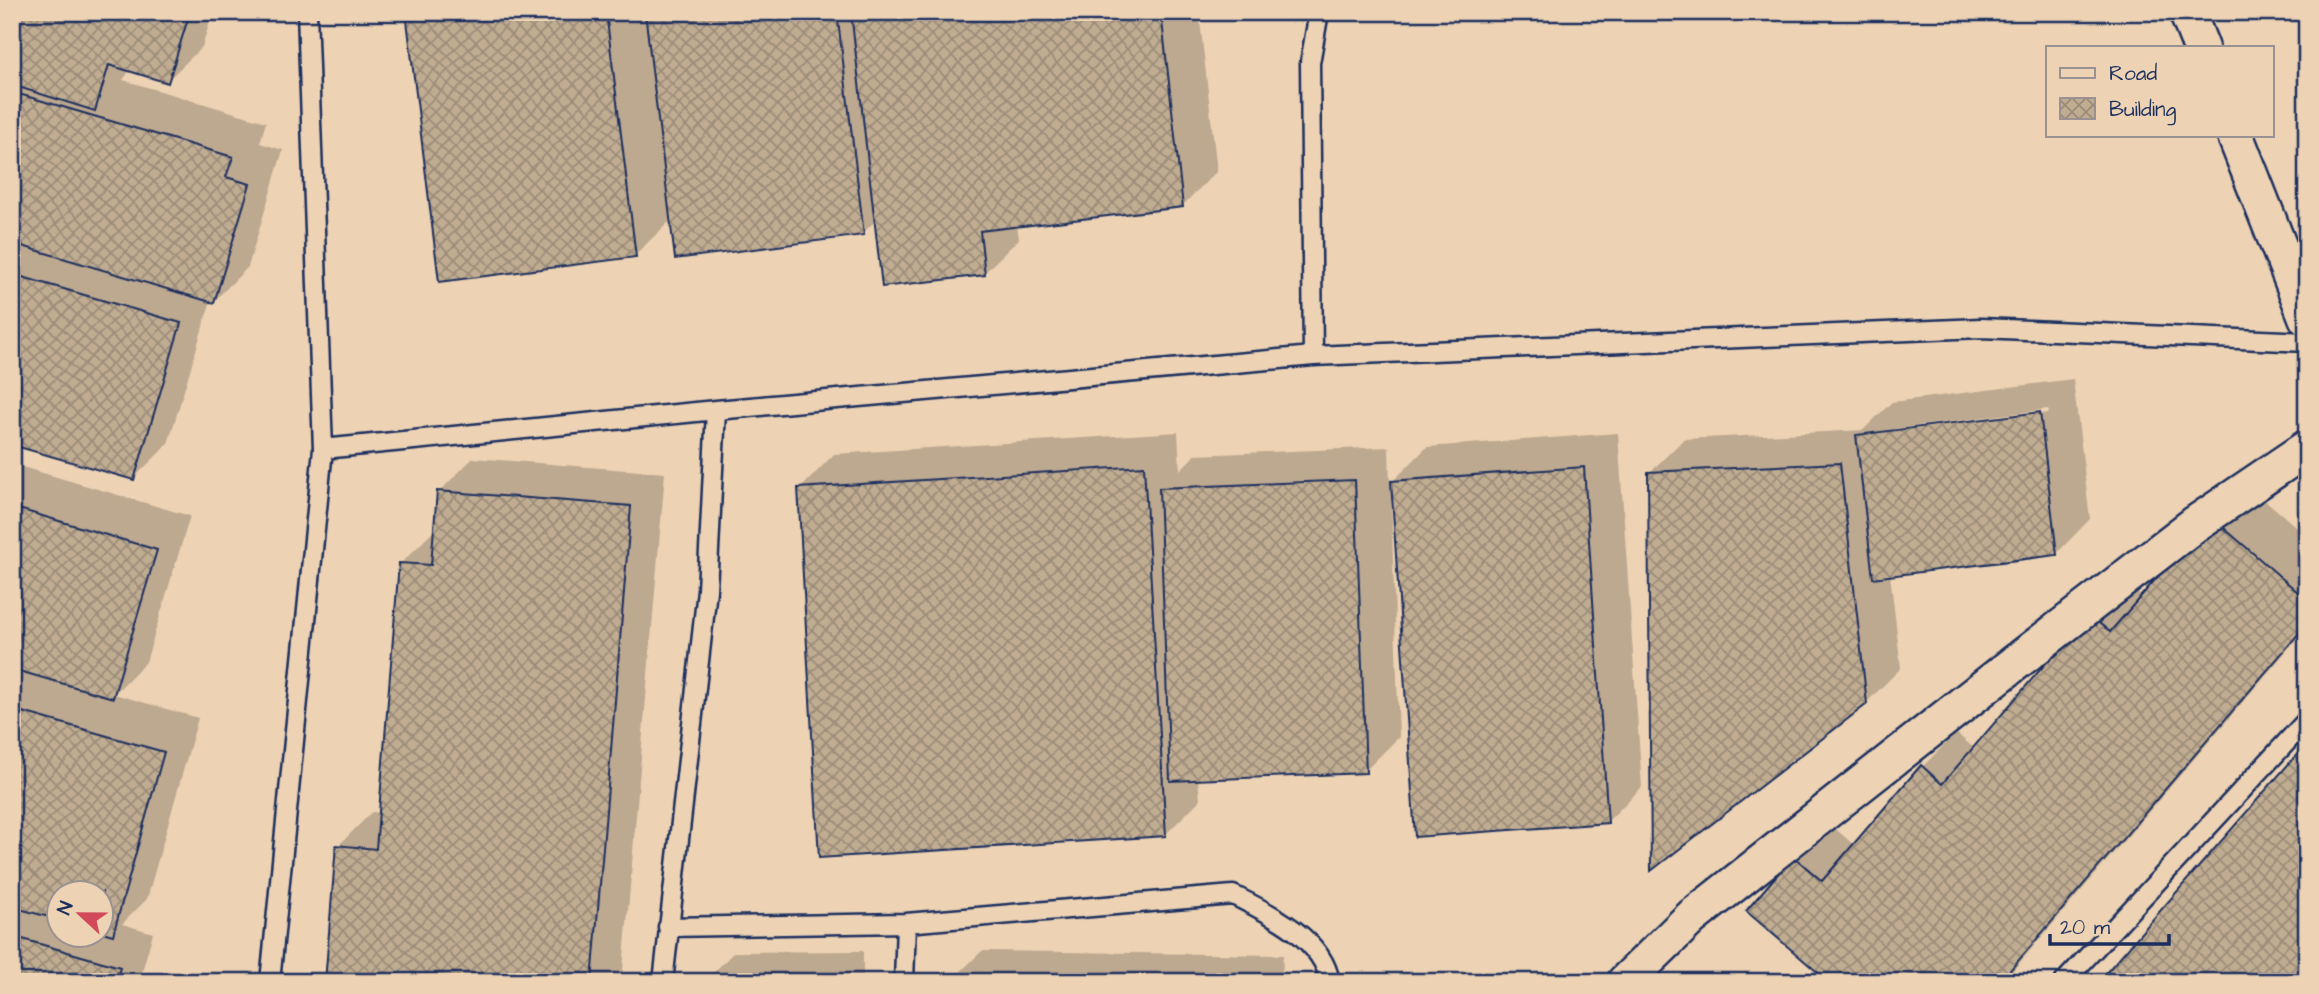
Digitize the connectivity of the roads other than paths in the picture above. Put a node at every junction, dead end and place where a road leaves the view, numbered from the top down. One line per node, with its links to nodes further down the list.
1 (307, 12): 11 (lane)
2 (1319, 12): 8 (lane)
3 (2187, 12): 4 (street)
4 (2201, 46)
5 (2235, 136): 6 (street)
6 (2307, 318)
7 (2307, 342): 8 (lane)
8 (1313, 356): 9 (lane)
9 (716, 410): 11 (lane); 14 (lane)
10 (2307, 448): 19 (street)
11 (323, 449): 15 (lane)
12 (2307, 720): 20 (lane)
13 (906, 923): 14 (lane); 17 (lane); 18 (lane)
14 (668, 928): 16 (lane)
15 (270, 982)
16 (663, 982)
17 (904, 982)
18 (1330, 982)
19 (1625, 982)
20 (2064, 982)

